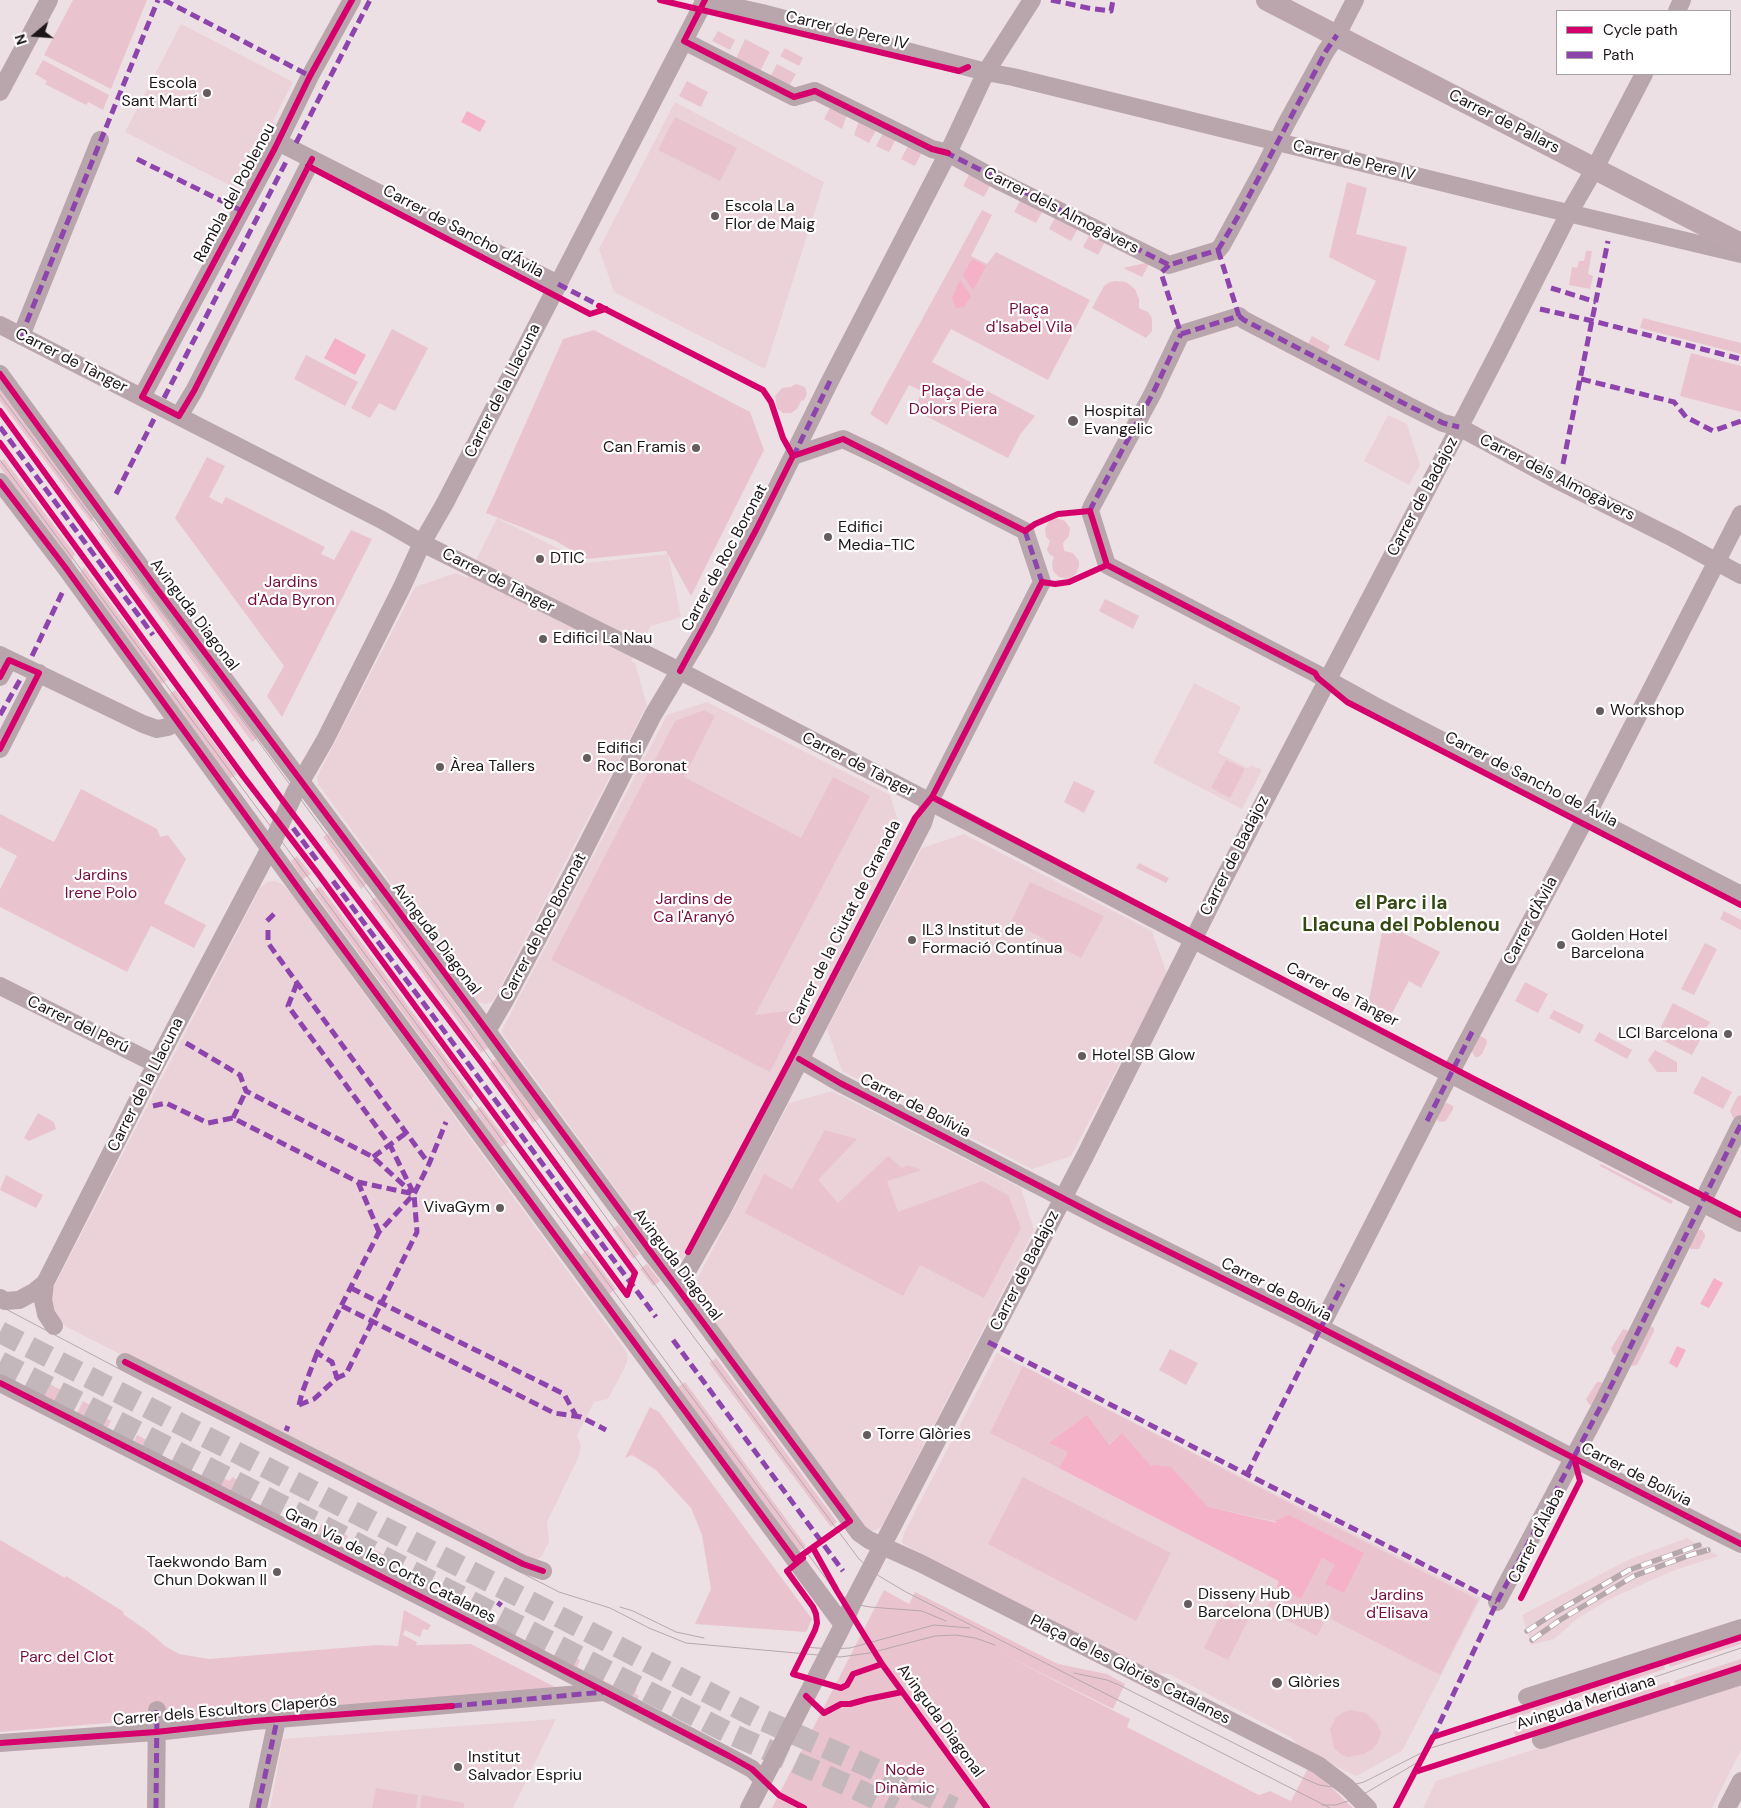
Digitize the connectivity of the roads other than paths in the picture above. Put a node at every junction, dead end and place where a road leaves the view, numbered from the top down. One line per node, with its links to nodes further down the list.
1 (48, 0): 11 (street)
2 (352, 0): 13 (street, Rambla del Poblenou)
3 (704, 0): 8 (street, Carrer de la Llacuna); 9 (street, Carrer de Pere IV)
4 (1032, 0): 9 (street, Carrer de Roc Boronat)
5 (1267, 0): 7 (main road, Carrer de Pallars)
6 (1355, 0): 7 (street)
7 (1337, 35): 14 (street); 17 (main road, Carrer de Pallars)
8 (684, 41): 15 (street, Carrer dels Almogàvers); 21 (street, Carrer de la Llacuna)
9 (986, 72): 14 (street, Carrer de Pere IV); 15 (street, Carrer de Roc Boronat)
10 (1643, 75): 17 (street, Carrer de Badajoz)
11 (0, 92)
12 (100, 140): 22 (street)
13 (278, 142): 16 (street); 24 (street, Rambla del Poblenou)
14 (1277, 142): 15 (street, Carrer dels Almogàvers); 18 (street, Carrer de Pere IV)
15 (955, 157): 27 (street, Carrer de Roc Boronat)
16 (312, 159): 21 (street); 25 (street)
17 (1595, 168): 18 (street, Carrer de Badajoz); 19 (main road, Carrer de Pallars)
18 (1569, 213): 20 (street, Carrer de Pere IV); 26 (street, Carrer de Badajoz)
19 (1741, 244)
20 (1741, 254)
21 (558, 284): 30 (street, Carrer de la Llacuna)
22 (7, 330): 24 (street, Carrer de Tànger)
23 (0, 374): 41 (street, Avinguda Diagonal)
24 (142, 398): 25 (street, Carrer de Tànger)
25 (179, 416): 30 (street, Carrer de Tànger)
26 (1459, 427): 31 (street, Carrer dels Almogàvers); 32 (street, Carrer dels Almogàvers); 38 (street, Carrer de Badajoz)
27 (793, 456): 35 (street, Carrer de Roc Boronat); 42 (street, Carrer de la Ciutat de Granada)
28 (0, 482): 39 (street)
29 (1741, 514): 31 (street, Carrer d'Àvila)
30 (422, 543): 35 (street, Carrer de Tànger); 41 (street, Carrer de la Llacuna)
31 (1716, 562): 33 (street, Carrer dels Almogàvers); 43 (street, Carrer d'Àvila)
32 (1107, 565): 38 (street, Carrer de Sancho de Ávila)
33 (1741, 575)
34 (4, 657): 36 (street); 37 (street)
35 (680, 671): 42 (street, Carrer de Tànger); 48 (street, Carrer de Roc Boronat)
36 (39, 673): 39 (street); 40 (street)
37 (0, 677)
38 (1327, 680): 43 (street, Carrer de Sancho de Ávila); 46 (street, Carrer de Badajoz)
39 (177, 722): 44 (street)
40 (0, 749)
41 (301, 782): 44 (street, Carrer de la Llacuna); 48 (street, Avinguda Diagonal)
42 (930, 801): 46 (street, Carrer de Tànger); 49 (street, Carrer de la Ciutat de Granada)
43 (1586, 816): 45 (street, Carrer de Sancho de Ávila); 51 (street, Carrer d'Àvila)
44 (270, 848): 50 (street, Carrer de la Llacuna); 68 (street)
45 (1741, 895)
46 (1193, 939): 51 (street, Carrer de Tànger); 53 (street, Carrer de Badajoz)
47 (0, 986): 50 (street, Carrer del Perú)
48 (487, 1031): 57 (street, Avinguda Diagonal)
49 (799, 1059): 53 (street, Carrer de Bolívia); 57 (street, Carrer de la Ciutat de Granada)
50 (156, 1064): 56 (street, Carrer de la Llacuna)
51 (1450, 1074): 54 (street, Carrer de Tànger); 60 (street, Carrer d'Àvila)
52 (1741, 1124): 54 (street, Carrer d'Àlaba)
53 (1063, 1198): 60 (street, Carrer de Bolívia); 65 (street, Carrer de Badajoz)
54 (1701, 1202): 55 (street, Carrer de Tànger); 63 (street, Carrer d'Àlaba)
55 (1741, 1223)
56 (45, 1283): 58 (street, Carrer de la Llacuna); 59 (street)
57 (678, 1287): 65 (street, Avinguda Diagonal)
58 (2, 1300)
59 (54, 1326)
60 (1320, 1328): 63 (street, Carrer de Bolívia)
61 (125, 1362): 66 (street)
62 (0, 1383): 71 (street, Gran Via de les Corts Catalanes)
63 (1574, 1458): 64 (street, Carrer de Bolívia, bridge); 67 (street, Carrer d'Àlaba)
64 (1741, 1544)
65 (882, 1546): 68 (street, Carrer de Badajoz); 83 (street, Plaça de les Glòries Catalanes)
66 (543, 1571)
67 (1497, 1602)
68 (843, 1626): 78 (street, Carrer de Badajoz)
69 (1741, 1628): 72 (street, Avinguda Meridiana)
70 (1741, 1676): 76 (street, Avinguda Meridiana)
71 (604, 1692): 74 (street, Carrer dels Escultors Claperós); 78 (street, Gran Via de les Corts Catalanes)
72 (1527, 1698)
73 (156, 1710): 75 (street)
74 (277, 1720): 75 (street, Carrer dels Escultors Claperós); 81 (street)
75 (156, 1732): 77 (street, Carrer dels Escultors Claperós); 80 (street)
76 (1541, 1740)
77 (0, 1743)
78 (763, 1780): 82 (street, Carrer de Badajoz)
79 (1741, 1781): 84 (street)
80 (156, 1808)
81 (258, 1808)
82 (749, 1808)
83 (1368, 1808)
84 (1727, 1808)

